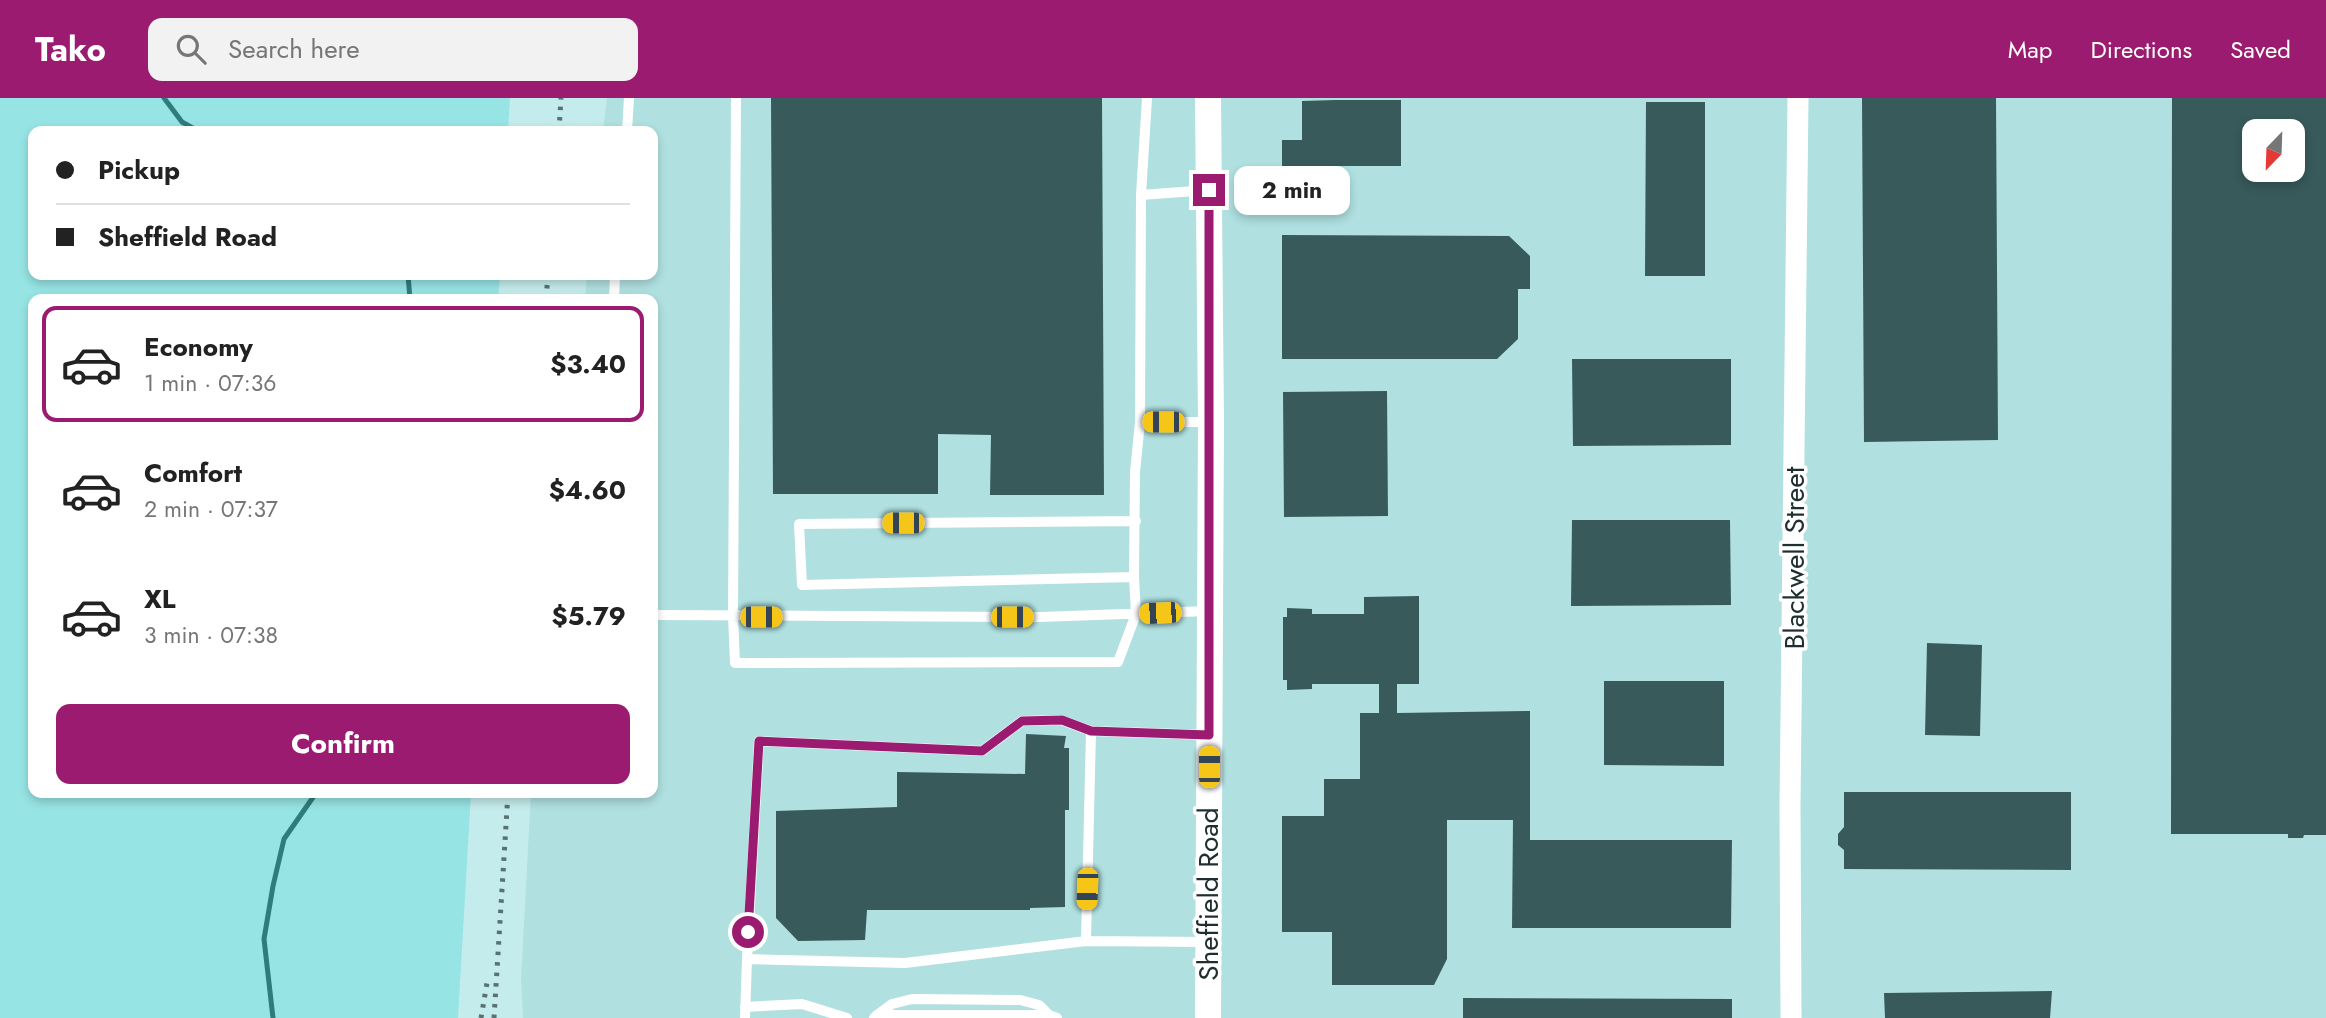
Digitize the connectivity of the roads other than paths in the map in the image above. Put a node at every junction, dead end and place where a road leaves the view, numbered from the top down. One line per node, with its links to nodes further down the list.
1 (629, 98): 6 (lane)
2 (736, 98): 16 (lane)
3 (1147, 98): 8 (lane)
4 (1208, 98): 7 (street, Sheffield Road)
5 (1798, 98): 27 (street, Blackwell Street)
6 (627, 126)
7 (1209, 190): 8 (lane); 10 (street, Sheffield Road)
8 (1141, 195): 9 (lane)
9 (1140, 422): 10 (lane); 11 (lane)
10 (1211, 422): 13 (street, Sheffield Road)
11 (1136, 521): 12 (lane); 12 (lane)
12 (1134, 577): 14 (lane)
13 (1208, 611): 14 (lane); 18 (street, Sheffield Road)
14 (1136, 614): 16 (lane); 16 (lane)
15 (658, 615): 16 (lane)
16 (733, 616)
17 (1091, 731): 18 (lane); 19 (lane); 21 (lane)
18 (1209, 735): 20 (street, Sheffield Road)
19 (1086, 941): 20 (lane); 21 (lane)
20 (1207, 942): 26 (street, Sheffield Road)
21 (747, 959): 22 (lane)
22 (745, 1012): 25 (lane)
23 (1053, 1016): 24 (lane); 24 (lane)
24 (876, 1017)
25 (847, 1018)
26 (1207, 1018)
27 (1791, 1018)

